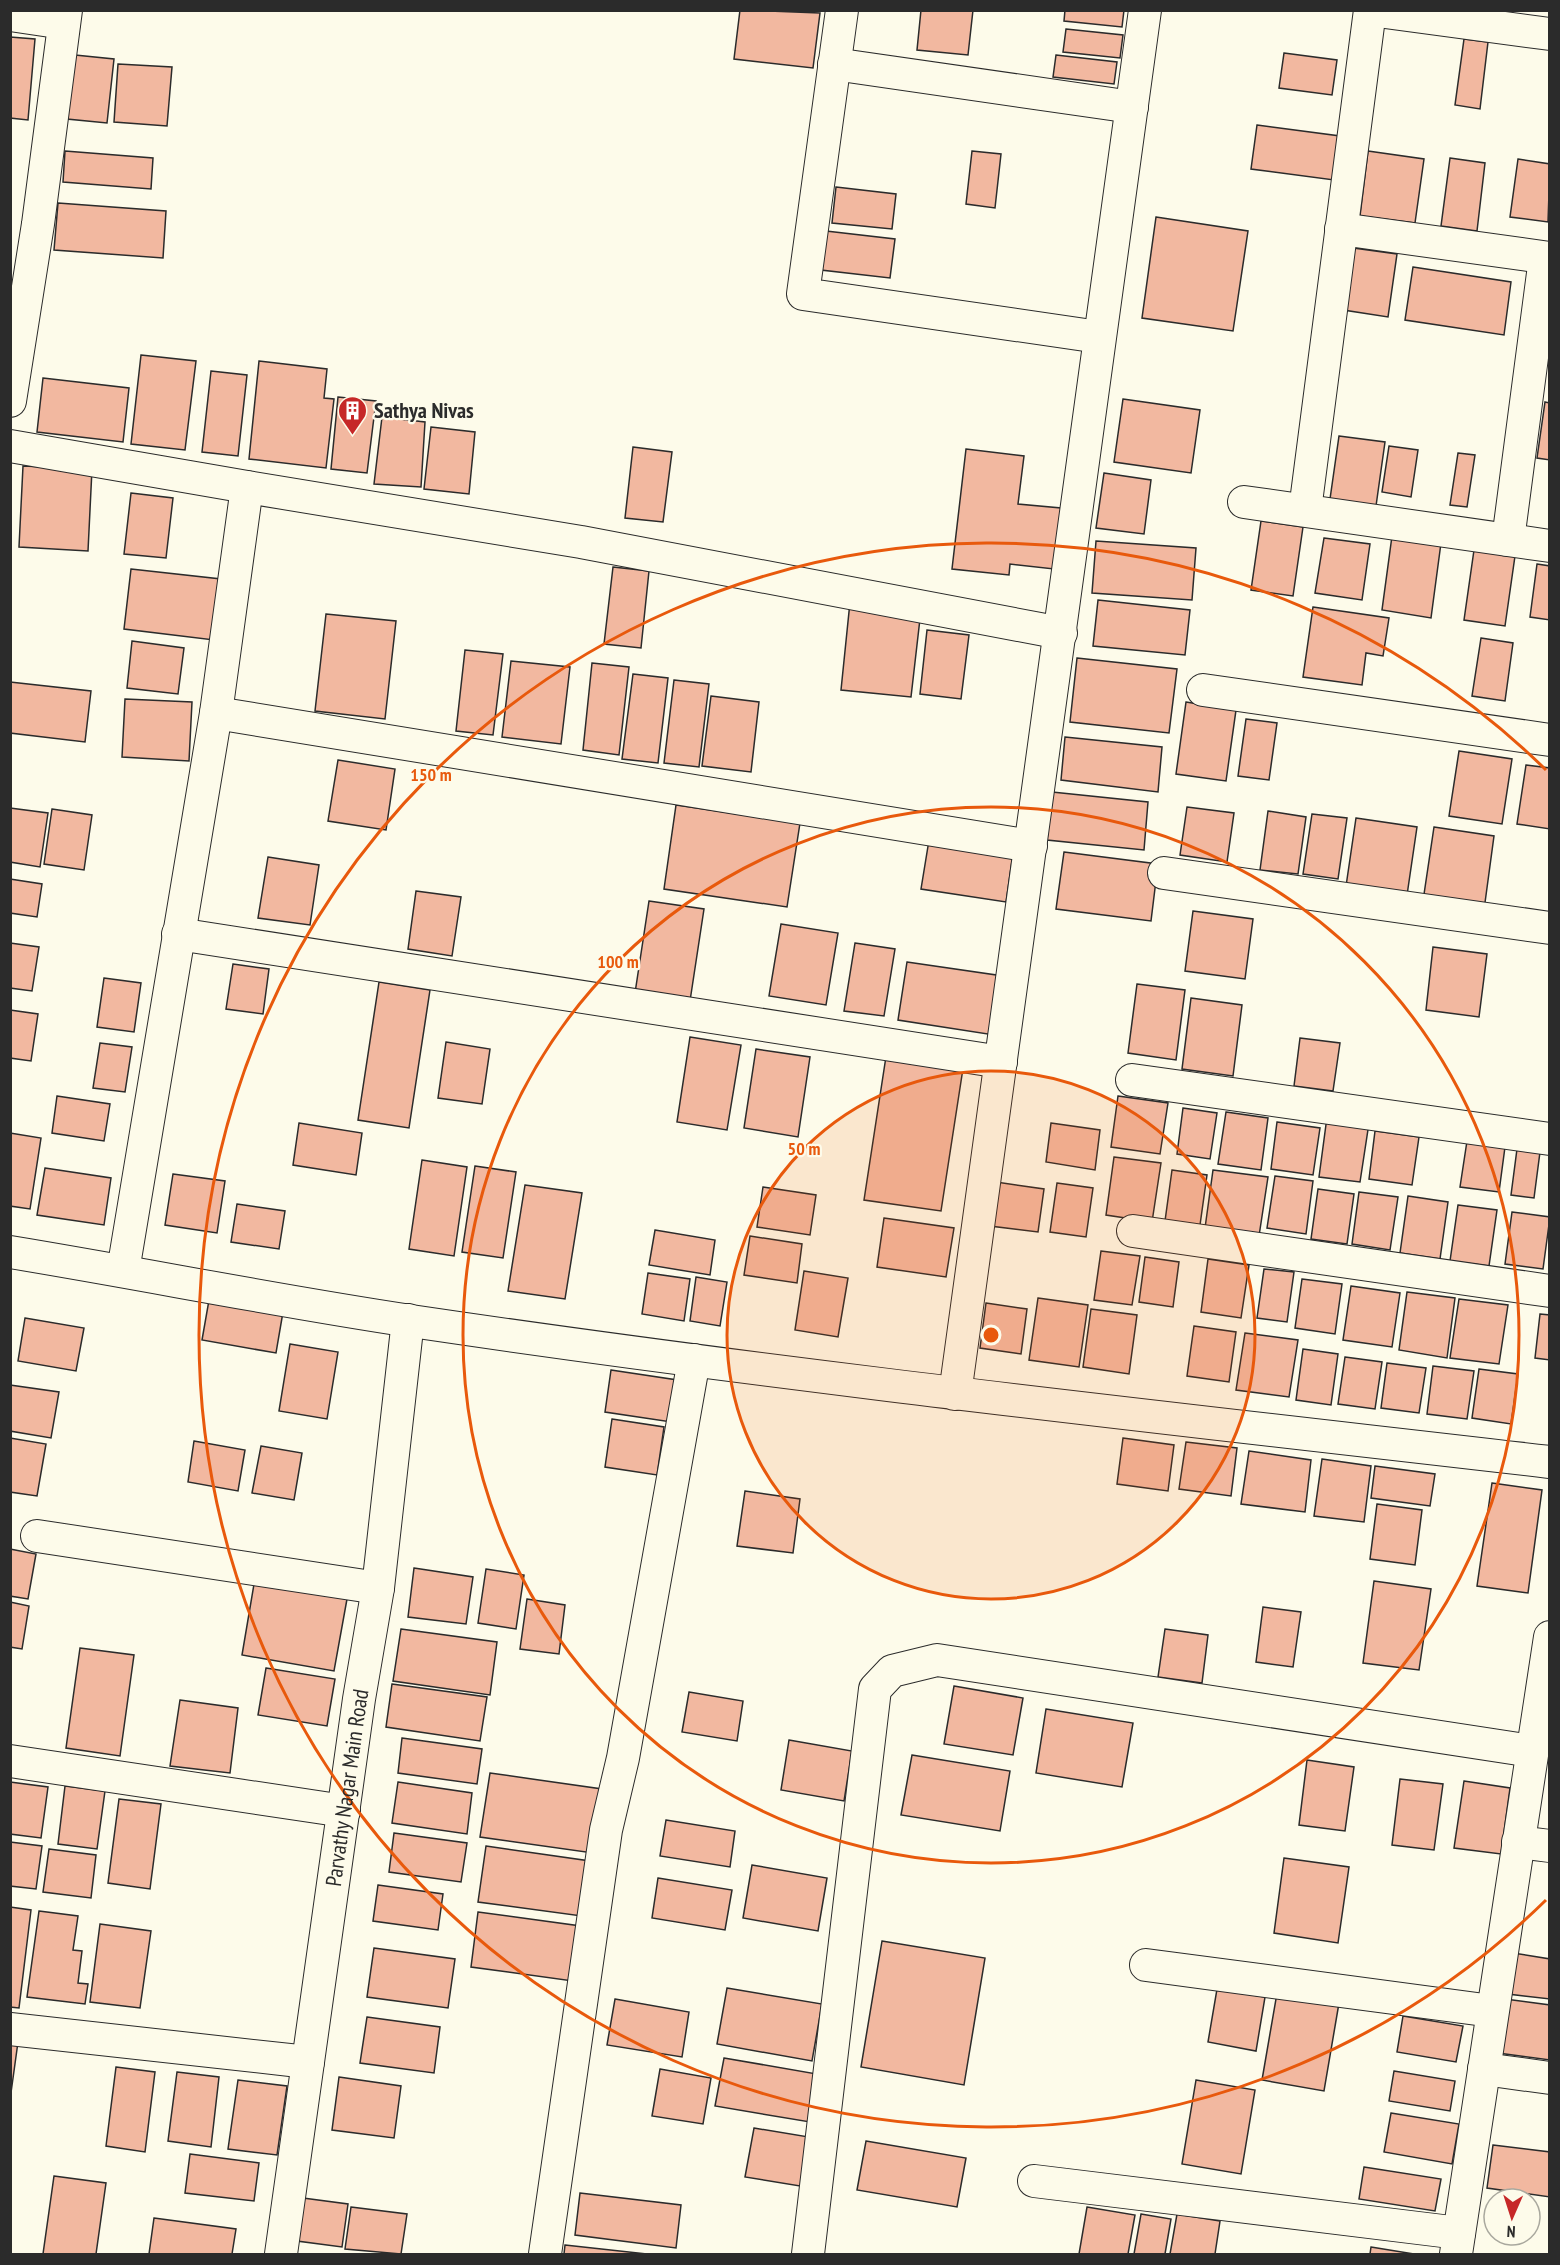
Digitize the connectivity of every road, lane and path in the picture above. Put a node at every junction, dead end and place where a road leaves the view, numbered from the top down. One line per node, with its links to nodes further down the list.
1 (842, 10): 7 (street)
2 (1145, 10): 8 (street)
3 (1370, 10): 6 (street); 10 (street)
4 (10, 15): 5 (street)
5 (65, 17): 9 (street)
6 (1550, 34)
7 (834, 64): 8 (street); 12 (street)
8 (1132, 107): 12 (street)
9 (24, 222): 13 (street)
10 (1341, 229): 11 (street); 17 (street)
11 (1547, 258): 18 (street)
12 (1099, 337): 20 (street)
13 (10, 401)
14 (10, 446): 15 (street)
15 (247, 487): 20 (street); 22 (street)
16 (1244, 502): 17 (street)
17 (1305, 510): 18 (street)
18 (1508, 540): 19 (street)
19 (1550, 546)
20 (1061, 633): 24 (street)
21 (1203, 690): 23 (street)
22 (216, 713): 24 (street); 27 (street)
23 (1550, 740)
24 (1031, 846): 28 (street)
25 (1164, 873): 26 (street)
26 (1550, 928)
27 (178, 934): 28 (street); 33 (street)
28 (1001, 1062): 37 (street)
29 (1132, 1080): 30 (street)
30 (1550, 1139)
31 (1133, 1231): 34 (street)
32 (10, 1252): 33 (street)
33 (123, 1271): 35 (street)
34 (1550, 1291)
35 (408, 1320): 36 (street); 40 (street, Parvathy Nagar Main Road)
36 (694, 1360): 37 (street); 56 (street)
37 (955, 1394): 38 (street)
38 (1550, 1462)
39 (37, 1536): 40 (street)
40 (378, 1588): 44 (street, Parvathy Nagar Main Road)
41 (1550, 1637): 42 (street)
42 (1532, 1751): 45 (street); 57 (street)
43 (10, 1761): 44 (street)
44 (344, 1811): 50 (street, Parvathy Nagar Main Road)
45 (1518, 1842): 46 (street); 48 (street)
46 (1550, 1846)
47 (1146, 1965): 48 (street)
48 (1492, 2011): 51 (street)
49 (10, 2028): 50 (street)
50 (308, 2062): 55 (street, Parvathy Nagar Main Road)
51 (1484, 2069): 52 (street); 54 (street)
52 (1550, 2078)
53 (1034, 2181): 54 (street)
54 (1457, 2243)
55 (280, 2254)
56 (545, 2254)
57 (808, 2254)

